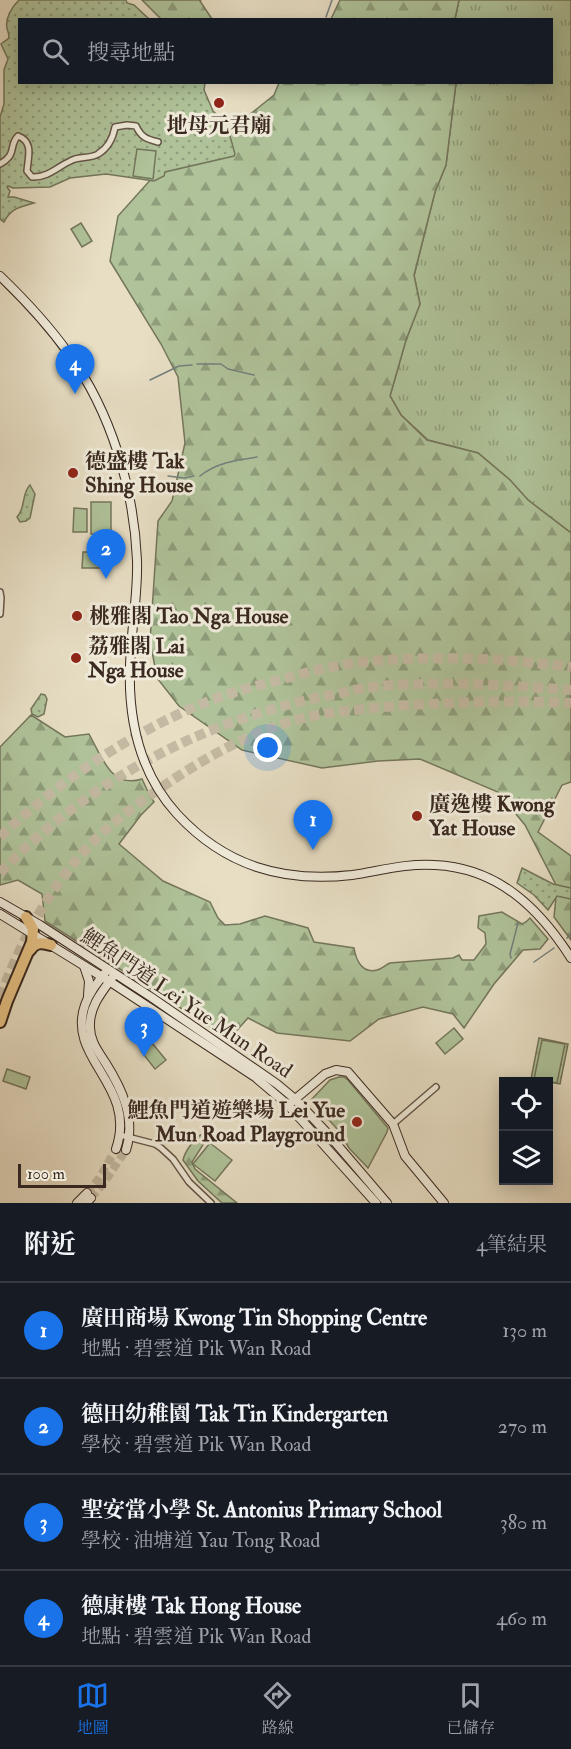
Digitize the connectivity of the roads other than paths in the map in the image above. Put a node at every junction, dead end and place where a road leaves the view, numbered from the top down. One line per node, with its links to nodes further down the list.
1 (158, 142): 2 (street)
2 (0, 164)
3 (2, 277): 12 (main road)
4 (0, 592): 5 (street)
5 (0, 614)
6 (0, 902): 8 (main road, 鯉魚門道 Lei Yue Mun Road)
7 (0, 914): 9 (main road, 鯉魚門道 Lei Yue Mun Road)
8 (26, 917): 9 (highway); 14 (main road, 鯉魚門道 Lei Yue Mun Road)
9 (33, 933): 10 (main road, 鯉魚門道 Lei Yue Mun Road); 11 (highway)
10 (51, 945): 11 (highway); 13 (main road, 鯉魚門道 Lei Yue Mun Road)
11 (29, 952): 16 (highway)
12 (571, 958)
13 (84, 965): 14 (main road, 鯉魚門道 Lei Yue Mun Road); 15 (main road)
14 (108, 976): 15 (main road); 18 (main road, 鯉魚門道 Lei Yue Mun Road); 19 (main road, 鯉魚門道 Lei Yue Mun Road); 21 (main road)
15 (88, 999): 21 (main road)
16 (0, 1022)
17 (436, 1087): 20 (street)
18 (295, 1099): 19 (main road); 20 (main road); 28 (main road, 鯉魚門道 Lei Yue Mun Road)
19 (288, 1106): 27 (main road, 鯉魚門道 Lei Yue Mun Road)
20 (393, 1124): 29 (main road)
21 (125, 1136): 22 (main road); 23 (main road); 26 (street)
22 (116, 1149)
23 (126, 1150)
24 (88, 1198): 25 (main road)
25 (77, 1203)
26 (211, 1203)
27 (376, 1203)
28 (387, 1203)
29 (444, 1203)

